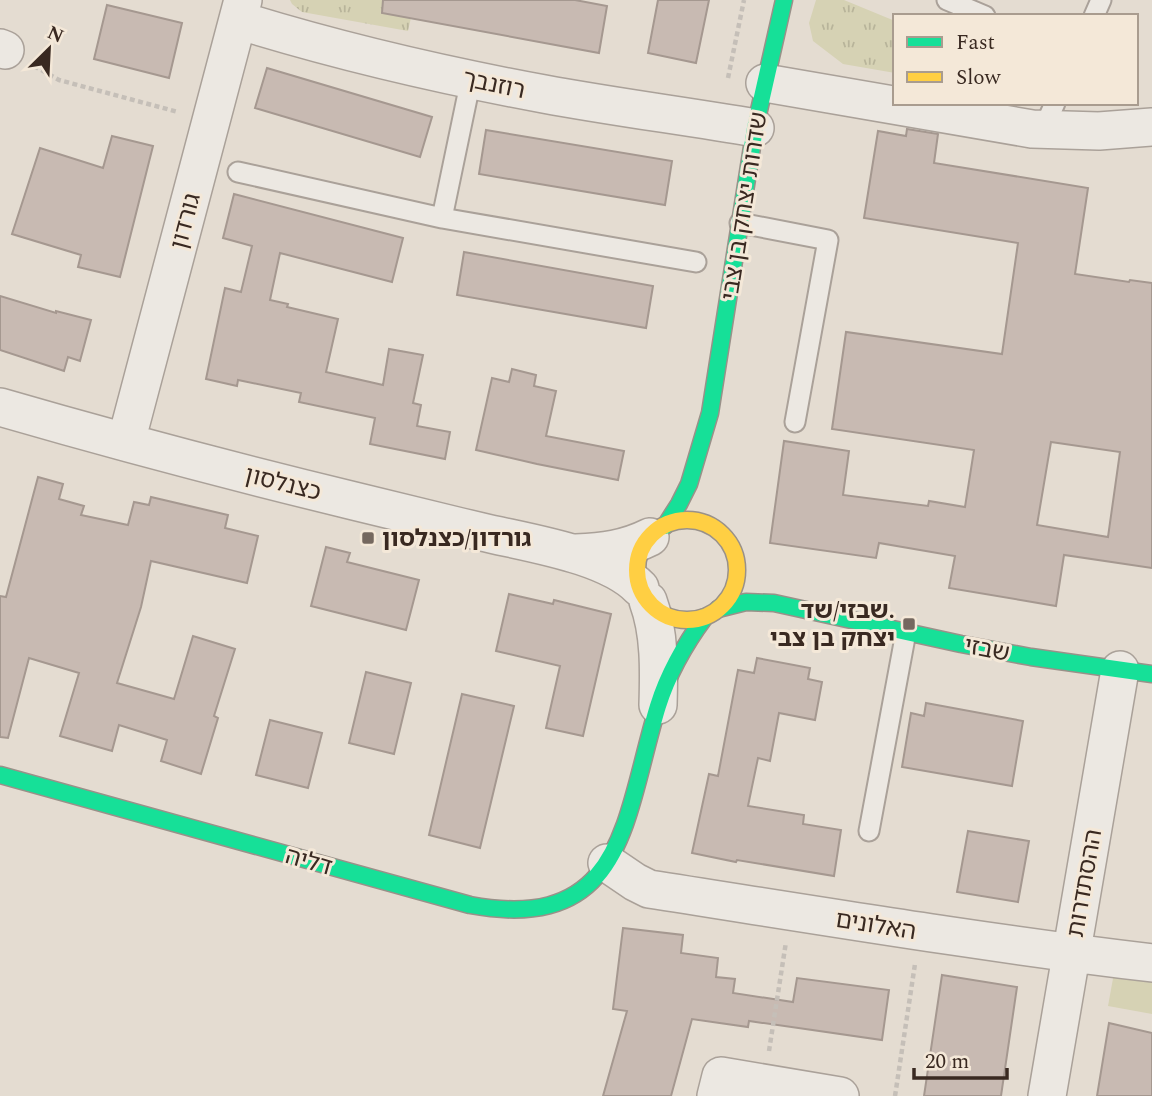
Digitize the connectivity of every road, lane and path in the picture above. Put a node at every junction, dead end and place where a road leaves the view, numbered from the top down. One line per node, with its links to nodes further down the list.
1 (744, 0): 13 (path)
2 (783, 0): 8 (street, שדרות יצחק בן צבי)
3 (947, 0): 5 (lane)
4 (241, 10): 7 (street, רוזנבך); 12 (street, גורדון)
5 (980, 14)
6 (3, 49): 12 (path)
7 (471, 79): 13 (street, רוזנבך); 17 (lane)
8 (765, 83): 9 (street); 15 (street, שדרות יצחק בן צבי)
9 (893, 98)
10 (949, 105): 11 (street)
11 (1049, 117): 14 (street)
12 (212, 121): 23 (street, גורדון)
13 (719, 122): 15 (street, רוזנבך)
14 (1152, 127)
15 (755, 128): 18 (street, שדרות יצחק בן צבי)
16 (238, 172): 17 (lane)
17 (442, 218): 19 (lane)
18 (740, 223): 21 (street, שדרות יצחק בן צבי); 22 (lane)
19 (696, 262)
20 (0, 407): 23 (street, כצנלסון)
21 (710, 414): 24 (street, שדרות יצחק בן צבי); 26 (street, שדרות יצחק בן צבי)
22 (795, 422)
23 (127, 442): 29 (street, כצנלסון)
24 (710, 473)
25 (714, 509): 27 (street)
26 (658, 531): 27 (street); 29 (street, כצנלסון); 32 (street)
27 (720, 534): 28 (street)
28 (734, 552): 30 (street); 33 (street)
29 (568, 553): 32 (street, כצנלסון)
30 (755, 570)
31 (780, 590): 34 (street, שבזי)
32 (644, 595): 33 (street); 37 (street)
33 (712, 613): 34 (street, שבזי); 37 (street)
34 (823, 614): 35 (street, שבזי)
35 (906, 632): 36 (street, שבזי); 39 (lane)
36 (1136, 672): 43 (street, ההסתדרות)
37 (658, 705): 40 (street)
38 (0, 775): 40 (street, דליה)
39 (869, 831)
40 (607, 863): 41 (street, האלונים)
41 (791, 911): 42 (street, האלונים); 45 (path)
42 (920, 932): 43 (street, האלונים); 48 (path)
43 (1072, 954): 44 (street, האלונים); 49 (street, ההסתדרות)
44 (1152, 963)
45 (764, 1083): 46 (street); 47 (street)
46 (716, 1096)
47 (840, 1096)
48 (895, 1096)
49 (1047, 1096)

